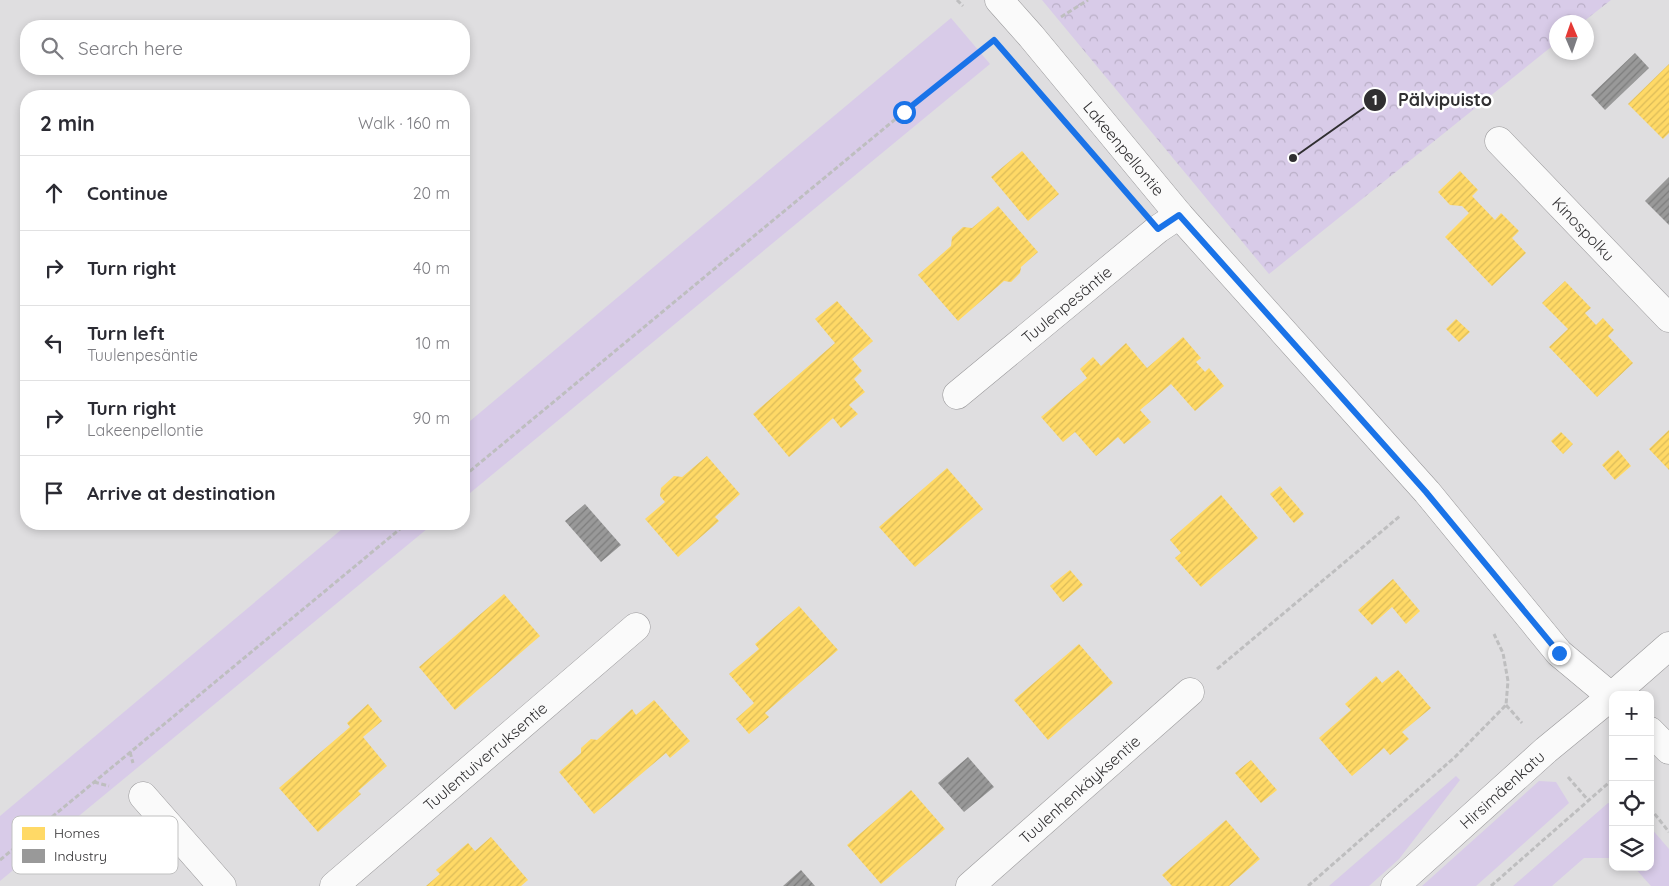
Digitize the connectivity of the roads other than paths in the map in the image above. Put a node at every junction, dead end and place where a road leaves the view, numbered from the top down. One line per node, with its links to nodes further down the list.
1 (999, 0): 3 (street, Lakeenpellontie)
2 (1499, 141): 4 (street, Kinospolku)
3 (1179, 215): 5 (street, Tuulenpesäntie); 10 (street, Lakeenpellontie)
4 (1669, 318)
5 (957, 395)
6 (636, 627): 18 (street, Tuulentuiverruksentie)
7 (1669, 646): 8 (street, Hirsimäenkatu)
8 (1618, 691)
9 (1190, 692): 19 (street, Tuulenhenkäyksentie)
10 (1609, 694)
11 (1609, 698): 20 (street, Hirsimäenkatu)
12 (1654, 735): 13 (street)
13 (1669, 750)
14 (143, 796): 15 (street)
15 (161, 816)
16 (178, 836): 17 (street)
17 (222, 886)
18 (334, 886)
19 (970, 886)
20 (1395, 886)

